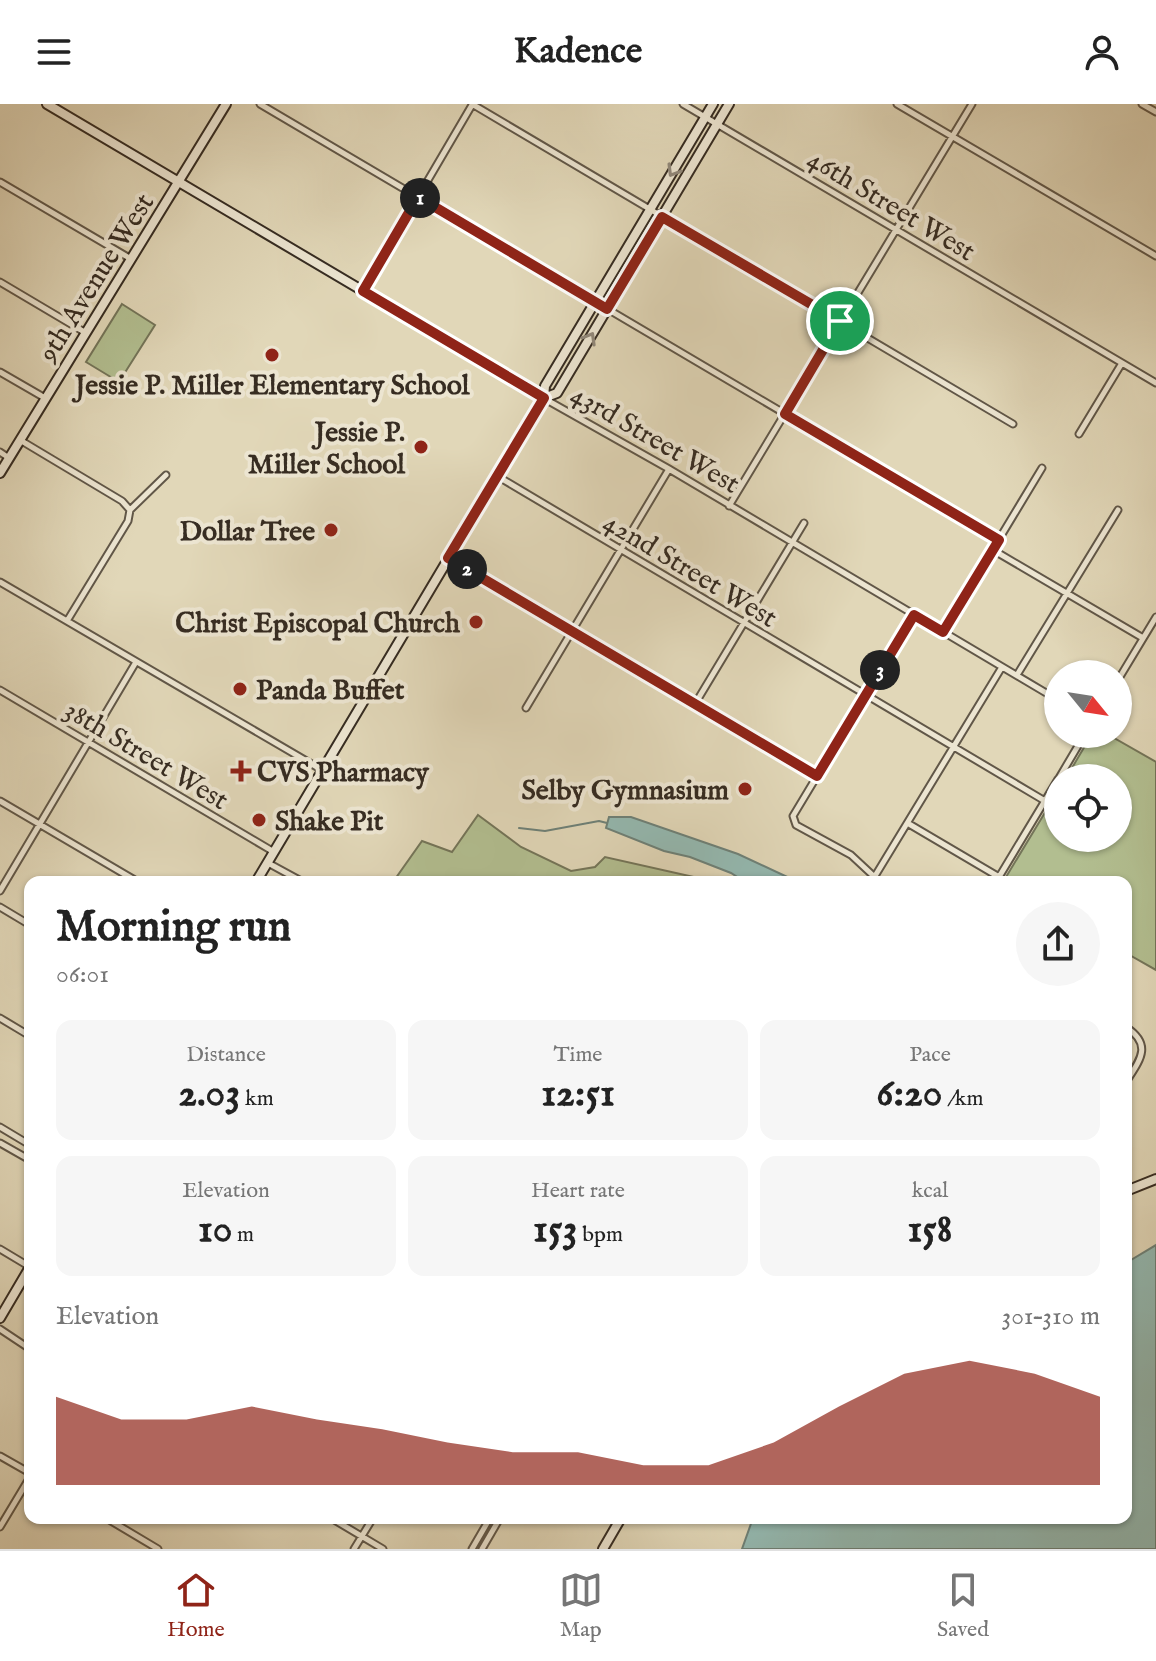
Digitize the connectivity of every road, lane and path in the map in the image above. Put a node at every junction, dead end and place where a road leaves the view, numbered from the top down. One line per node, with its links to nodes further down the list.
1 (47, 104): 16 (main road, 43rd Street West)
2 (226, 104): 16 (main road, 9th Avenue West)
3 (260, 104): 17 (street)
4 (472, 104): 17 (street); 18 (street)
5 (683, 104): 12 (street, 46th Street West)
6 (713, 104): 12 (main road)
7 (729, 104): 13 (main road)
8 (897, 104): 14 (street)
9 (972, 104): 14 (street)
10 (1142, 104): 11 (street)
11 (1156, 112)
12 (706, 117): 13 (street, 46th Street West); 18 (main road, one-way to 18)
13 (717, 124): 19 (main road); 20 (street, 46th Street West)
14 (952, 136): 20 (street); 21 (street)
15 (0, 182): 22 (street)
16 (179, 182): 22 (main road, 9th Avenue West); 24 (main road, 43rd Street West)
17 (418, 197): 24 (street); 25 (street)
18 (650, 210): 19 (street); 25 (main road)
19 (662, 217): 26 (main road); 27 (street)
20 (895, 229): 27 (street); 29 (street, 46th Street West)
21 (1156, 256)
22 (131, 259): 28 (main road, 9th Avenue West)
23 (0, 282): 28 (street)
24 (363, 291): 33 (main road, 43rd Street West)
25 (595, 302): 26 (street); 33 (main road)
26 (607, 309): 33 (main road, one-way to 26); 34 (street)
27 (840, 321): 34 (street); 35 (street)
28 (86, 333): 32 (main road, 9th Avenue West)
29 (1122, 363): 31 (street, 46th Street West); 36 (street)
30 (0, 372): 32 (street)
31 (1156, 383)
32 (45, 398): 37 (main road, 9th Avenue West)
33 (544, 398): 41 (street, 43rd Street West); 44 (main road)
34 (785, 414): 45 (street); 49 (street)
35 (1013, 424)
36 (1079, 434)
37 (20, 440): 39 (main road, 9th Avenue West); 46 (street)
38 (0, 452): 39 (street)
39 (9, 458): 42 (main road, 9th Avenue West)
40 (1042, 468): 49 (street)
41 (669, 469): 45 (street, 43rd Street West); 51 (street)
42 (0, 473)
43 (166, 475): 46 (street)
44 (497, 476): 51 (street, 42nd Street West); 53 (main road)
45 (729, 506): 50 (street, 43rd Street West)
46 (130, 510): 58 (street)
47 (1118, 510): 55 (street)
48 (804, 523): 50 (street)
49 (999, 540): 52 (street)
50 (792, 543): 56 (street, 43rd Street West); 59 (street)
51 (620, 550): 59 (street, 42nd Street West); 60 (street)
52 (993, 550): 55 (street); 61 (street)
53 (448, 558): 60 (street); 74 (main road)
54 (0, 582): 58 (street)
55 (1067, 593): 62 (street); 66 (street)
56 (914, 615): 61 (street, 43rd Street West); 69 (street)
57 (1156, 617): 62 (street)
58 (67, 621): 64 (street)
59 (744, 623): 69 (street, 42nd Street West); 70 (street)
60 (572, 631): 70 (street); 71 (street)
61 (943, 632): 65 (street, 43rd Street West)
62 (1143, 638): 63 (street)
63 (1130, 660)
64 (136, 662): 72 (street); 74 (street)
65 (1002, 667): 66 (street, 43rd Street West); 73 (street)
66 (1017, 675): 68 (street, 43rd Street West)
67 (0, 690): 72 (street, 38th Street West)
68 (1044, 691)
69 (865, 695): 73 (street, 42nd Street West); 75 (street)
70 (695, 704): 75 (street)
71 (526, 708)
72 (88, 743): 79 (street); 81 (street, 38th Street West)
73 (955, 747): 76 (street, 42nd Street West); 80 (street)
74 (322, 770): 81 (main road)
75 (817, 776): 86 (street)
76 (1044, 800)
77 (0, 801): 79 (street)
78 (1044, 803): 89 (street)
79 (40, 824): 83 (street); 90 (street)
80 (909, 824): 87 (street); 88 (street)
81 (274, 852): 82 (main road)
82 (268, 863): 84 (main road); 85 (street)
83 (128, 876)
84 (260, 876)
85 (292, 876)
86 (875, 876)
87 (880, 876)
88 (992, 876)
89 (1000, 876)
90 (0, 891)
91 (0, 907): 92 (street)
92 (24, 921)
93 (0, 1018): 95 (street)
94 (1132, 1031): 96 (street)
95 (24, 1032)
96 (1132, 1072)
97 (0, 1127): 98 (street)
98 (24, 1141)
99 (0, 1143): 100 (street)
100 (24, 1157)
101 (1156, 1179): 102 (main road)
102 (1132, 1189)
103 (0, 1249): 104 (street)
104 (24, 1263)
105 (24, 1277): 106 (main road)
106 (0, 1318)
107 (0, 1329): 108 (street)
108 (24, 1345)
109 (0, 1456): 110 (street)
110 (24, 1471)
111 (24, 1485): 118 (street)
112 (116, 1524): 120 (street)
113 (341, 1524): 119 (street)
114 (369, 1524): 119 (street)
115 (487, 1524): 123 (street)
116 (497, 1524): 124 (street)
117 (618, 1524): 125 (main road)
118 (0, 1527)
119 (362, 1536): 121 (street); 122 (street)
120 (158, 1549)
121 (354, 1549)
122 (383, 1549)
123 (472, 1549)
124 (482, 1549)
125 (603, 1549)

